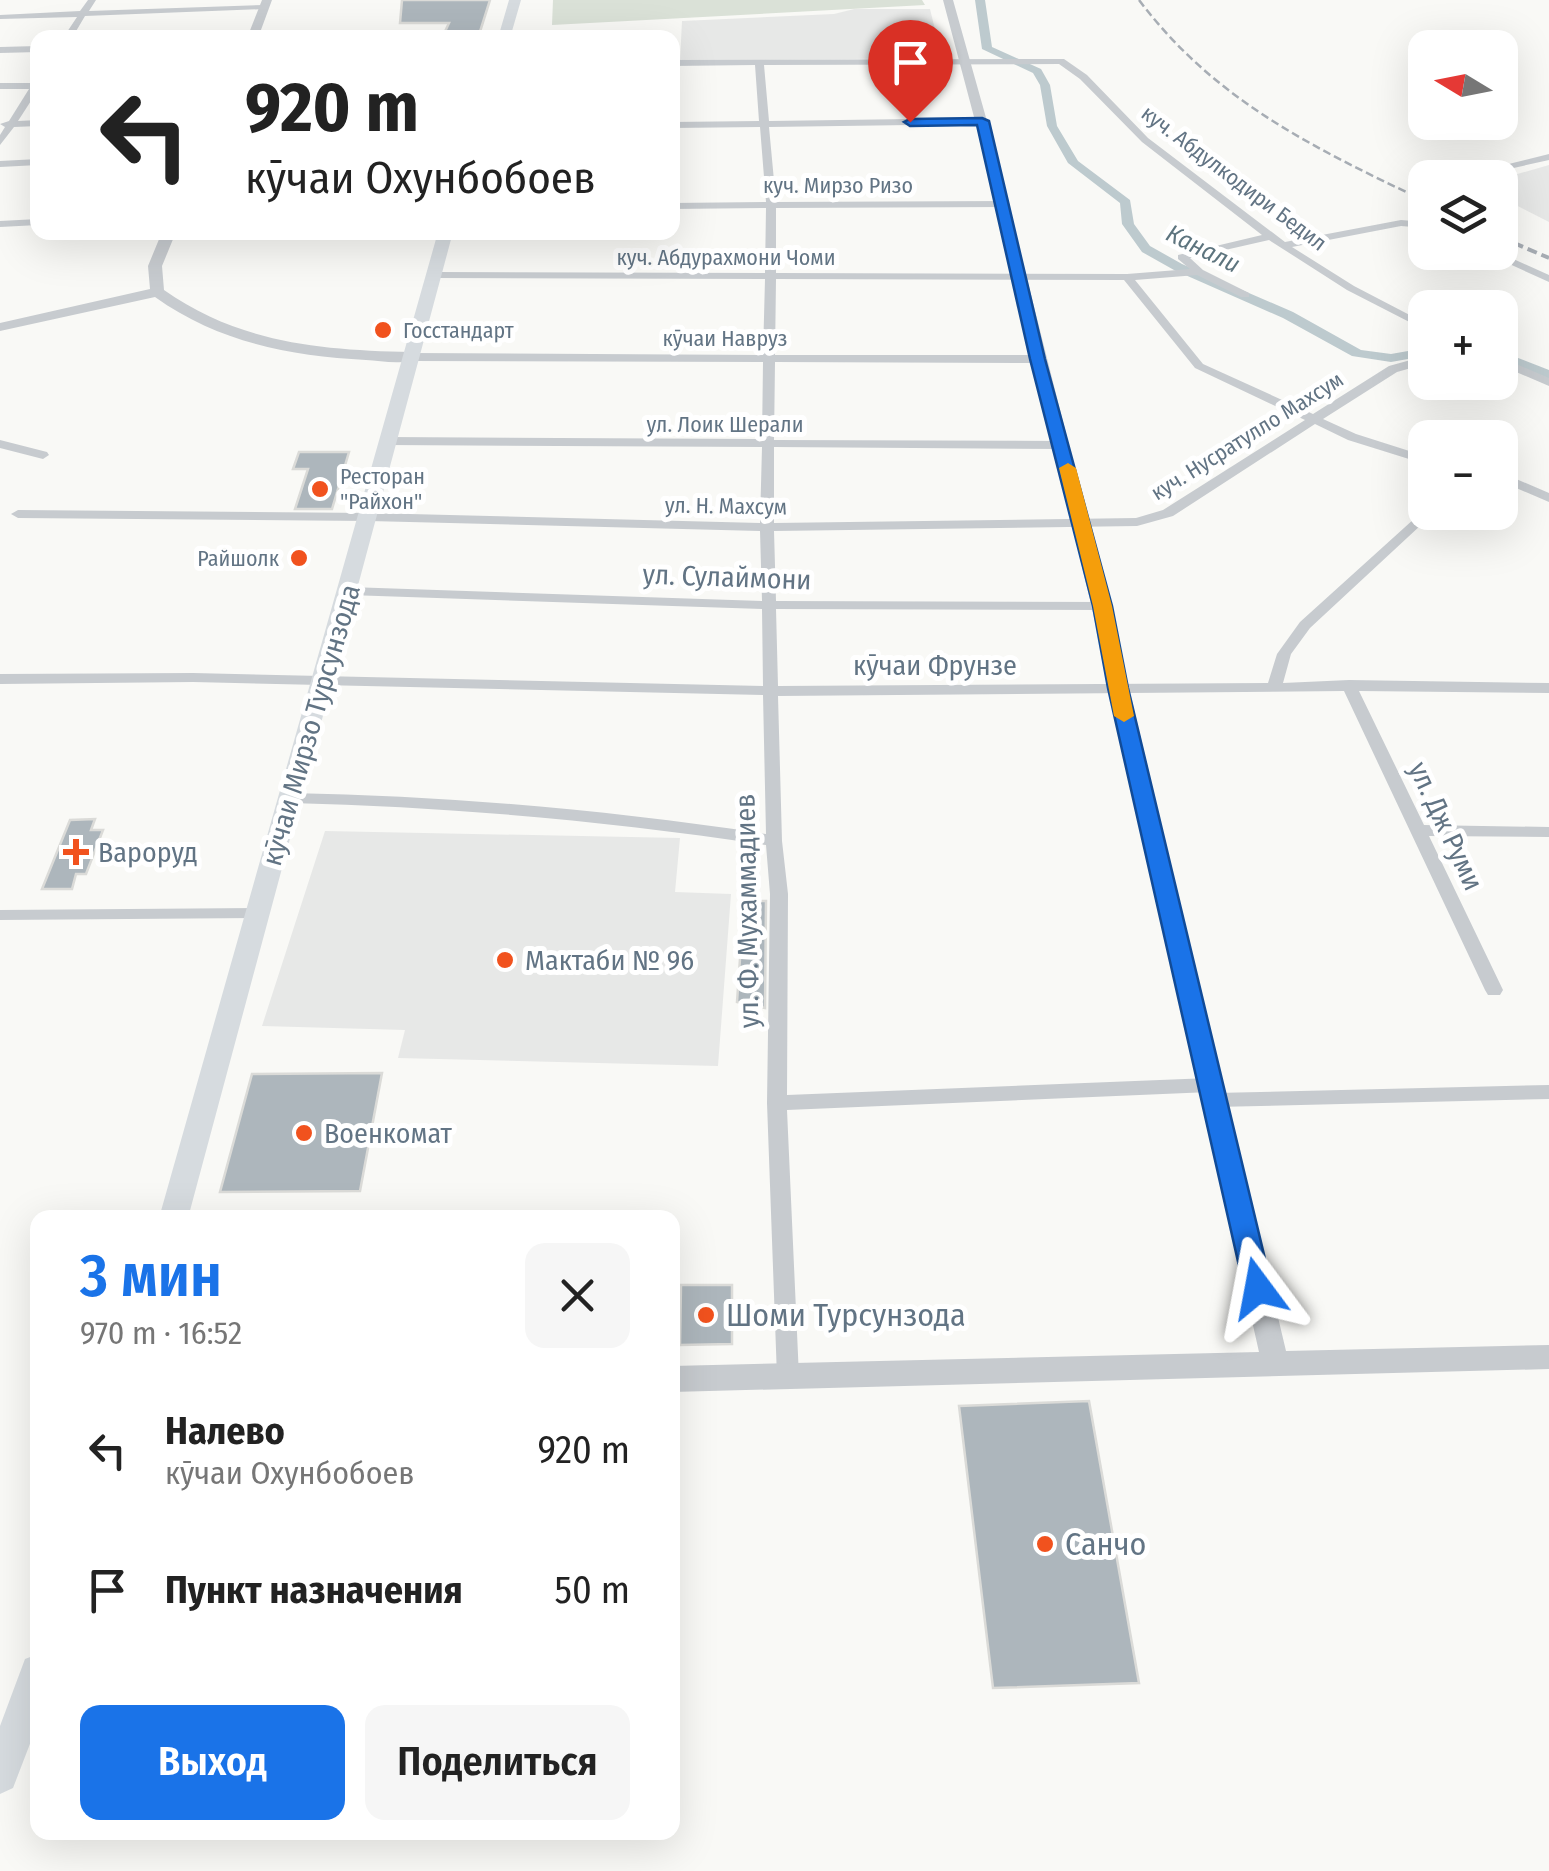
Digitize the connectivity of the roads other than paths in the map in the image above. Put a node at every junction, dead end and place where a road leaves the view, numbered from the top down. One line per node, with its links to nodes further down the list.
1 (92, 0): 5 (street)
2 (515, 0): 9 (main road)
3 (948, 0): 12 (street)
4 (266, 4): 5 (street); 8 (street)
5 (79, 15): 6 (street); 7 (street)
6 (0, 16)
7 (71, 30)
8 (255, 30)
9 (506, 30)
10 (0, 50): 11 (street)
11 (30, 50)
12 (967, 62): 14 (street, куч. Абдулкодири Бедил); 18 (street); 35 (street, куч. Абдулкодири Бедил)
13 (680, 63): 14 (street, куч. Абдулкодири Бедил)
14 (759, 63): 23 (street, ул. Ф. Мухаммадиев)
15 (30, 85): 16 (street)
16 (0, 86)
17 (30, 97): 20 (street)
18 (982, 121): 23 (street); 29 (street)
19 (30, 123): 20 (street)
20 (14, 124): 21 (street); 24 (street)
21 (0, 125)
22 (680, 125): 23 (street)
23 (764, 125): 31 (street, ул. Ф. Мухаммадиев)
24 (0, 142)
25 (1549, 157): 28 (street)
26 (30, 162): 27 (street)
27 (0, 164)
28 (1518, 164)
29 (1004, 204): 31 (street, куч. Мирзо Ризо); 42 (street)
30 (680, 206): 31 (street, куч. Мирзо Ризо)
31 (771, 206): 44 (street, ул. Ф. Мухаммадиев)
32 (30, 222): 34 (street)
33 (1408, 223): 38 (street)
34 (0, 224)
35 (1273, 236): 38 (street, куч. Абдулкодири Бедил); 40 (street)
36 (165, 240): 46 (street)
37 (444, 240): 41 (main road, кӯчаи Мирзо Турсунзода)
38 (1284, 245): 48 (street, куч. Абдулкодири Бедил)
39 (1518, 265): 45 (street)
40 (1200, 272): 43 (street, куч. Абдурахмони Чоми); 47 (street)
41 (434, 275): 44 (street, куч. Абдурахмони Чоми); 50 (main road, кӯчаи Мирзо Турсунзода)
42 (1019, 277): 43 (street, куч. Абдурахмони Чоми); 44 (street, куч. Абдурахмони Чоми); 52 (street)
43 (1128, 277): 56 (street)
44 (773, 278): 51 (street, ул. Ф. Мухаммадиев)
45 (1549, 279)
46 (158, 292): 49 (street); 50 (street)
47 (1245, 295)
48 (1408, 320)
49 (0, 327)
50 (411, 356): 51 (street, кӯчаи Навруз); 57 (main road, кӯчаи Мирзо Турсунзода)
51 (772, 358): 52 (street, кӯчаи Навруз); 59 (street, ул. Ф. Мухаммадиев)
52 (1038, 359): 60 (street)
53 (1408, 365): 56 (street, куч. Нусратулло Махсум)
54 (1518, 368): 55 (street)
55 (1549, 382)
56 (1313, 418): 62 (street); 67 (street, куч. Нусратулло Махсум)
57 (388, 441): 59 (street, ул. Лоик Шерали); 66 (main road, кӯчаи Мирзо Турсунзода)
58 (0, 444): 61 (street)
59 (766, 444): 60 (street, ул. Лоик Шерали); 68 (street, ул. Ф. Мухаммадиев)
60 (1061, 444): 67 (street)
61 (43, 455)
62 (1408, 455)
63 (1518, 484): 64 (street)
64 (1549, 498)
65 (18, 514): 66 (street, ул. Н. Махсум)
66 (369, 516): 68 (street, ул. Н. Махсум); 70 (main road, кӯчаи Мирзо Турсунзода)
67 (1083, 525): 68 (street, ул. Н. Махсум); 72 (street)
68 (767, 527): 71 (street, ул. Ф. Мухаммадиев)
69 (1409, 530): 75 (street)
70 (349, 591): 71 (street, ул. Сулаймони); 74 (main road, кӯчаи Мирзо Турсунзода)
71 (768, 606): 72 (street, ул. Сулаймони); 79 (street, ул. Ф. Мухаммадиев)
72 (1102, 606): 77 (street)
73 (0, 679): 74 (street, кӯчаи Фрунзе)
74 (321, 681): 79 (street, кӯчаи Фрунзе); 80 (main road, кӯчаи Мирзо Турсунзода)
75 (1274, 685): 76 (street, кӯчаи Фрунзе); 77 (street, кӯчаи Фрунзе)
76 (1348, 685): 78 (street, кӯчаи Фрунзе); 81 (street, ул. Дж Руми)
77 (1118, 688): 79 (street, кӯчаи Фрунзе); 88 (street)
78 (1549, 688)
79 (770, 691): 83 (street, ул. Ф. Мухаммадиев)
80 (291, 798): 83 (street); 84 (main road, кӯчаи Мирзо Турсунзода)
81 (1418, 830): 82 (street); 86 (street, ул. Дж Руми)
82 (1549, 832)
83 (774, 841): 89 (street, ул. Ф. Мухаммадиев)
84 (257, 913): 85 (street); 90 (main road, кӯчаи Мирзо Турсунзода)
85 (0, 915)
86 (1494, 990)
87 (1549, 1092): 88 (street)
88 (1213, 1093): 89 (street); 92 (street)
89 (777, 1103): 93 (street, ул. Ф. Мухаммадиев)
90 (176, 1210)
91 (1549, 1357): 92 (street)
92 (1275, 1362): 93 (street)
93 (788, 1377): 94 (street)
94 (680, 1379)
95 (30, 1694): 96 (main road)
96 (0, 1775)

